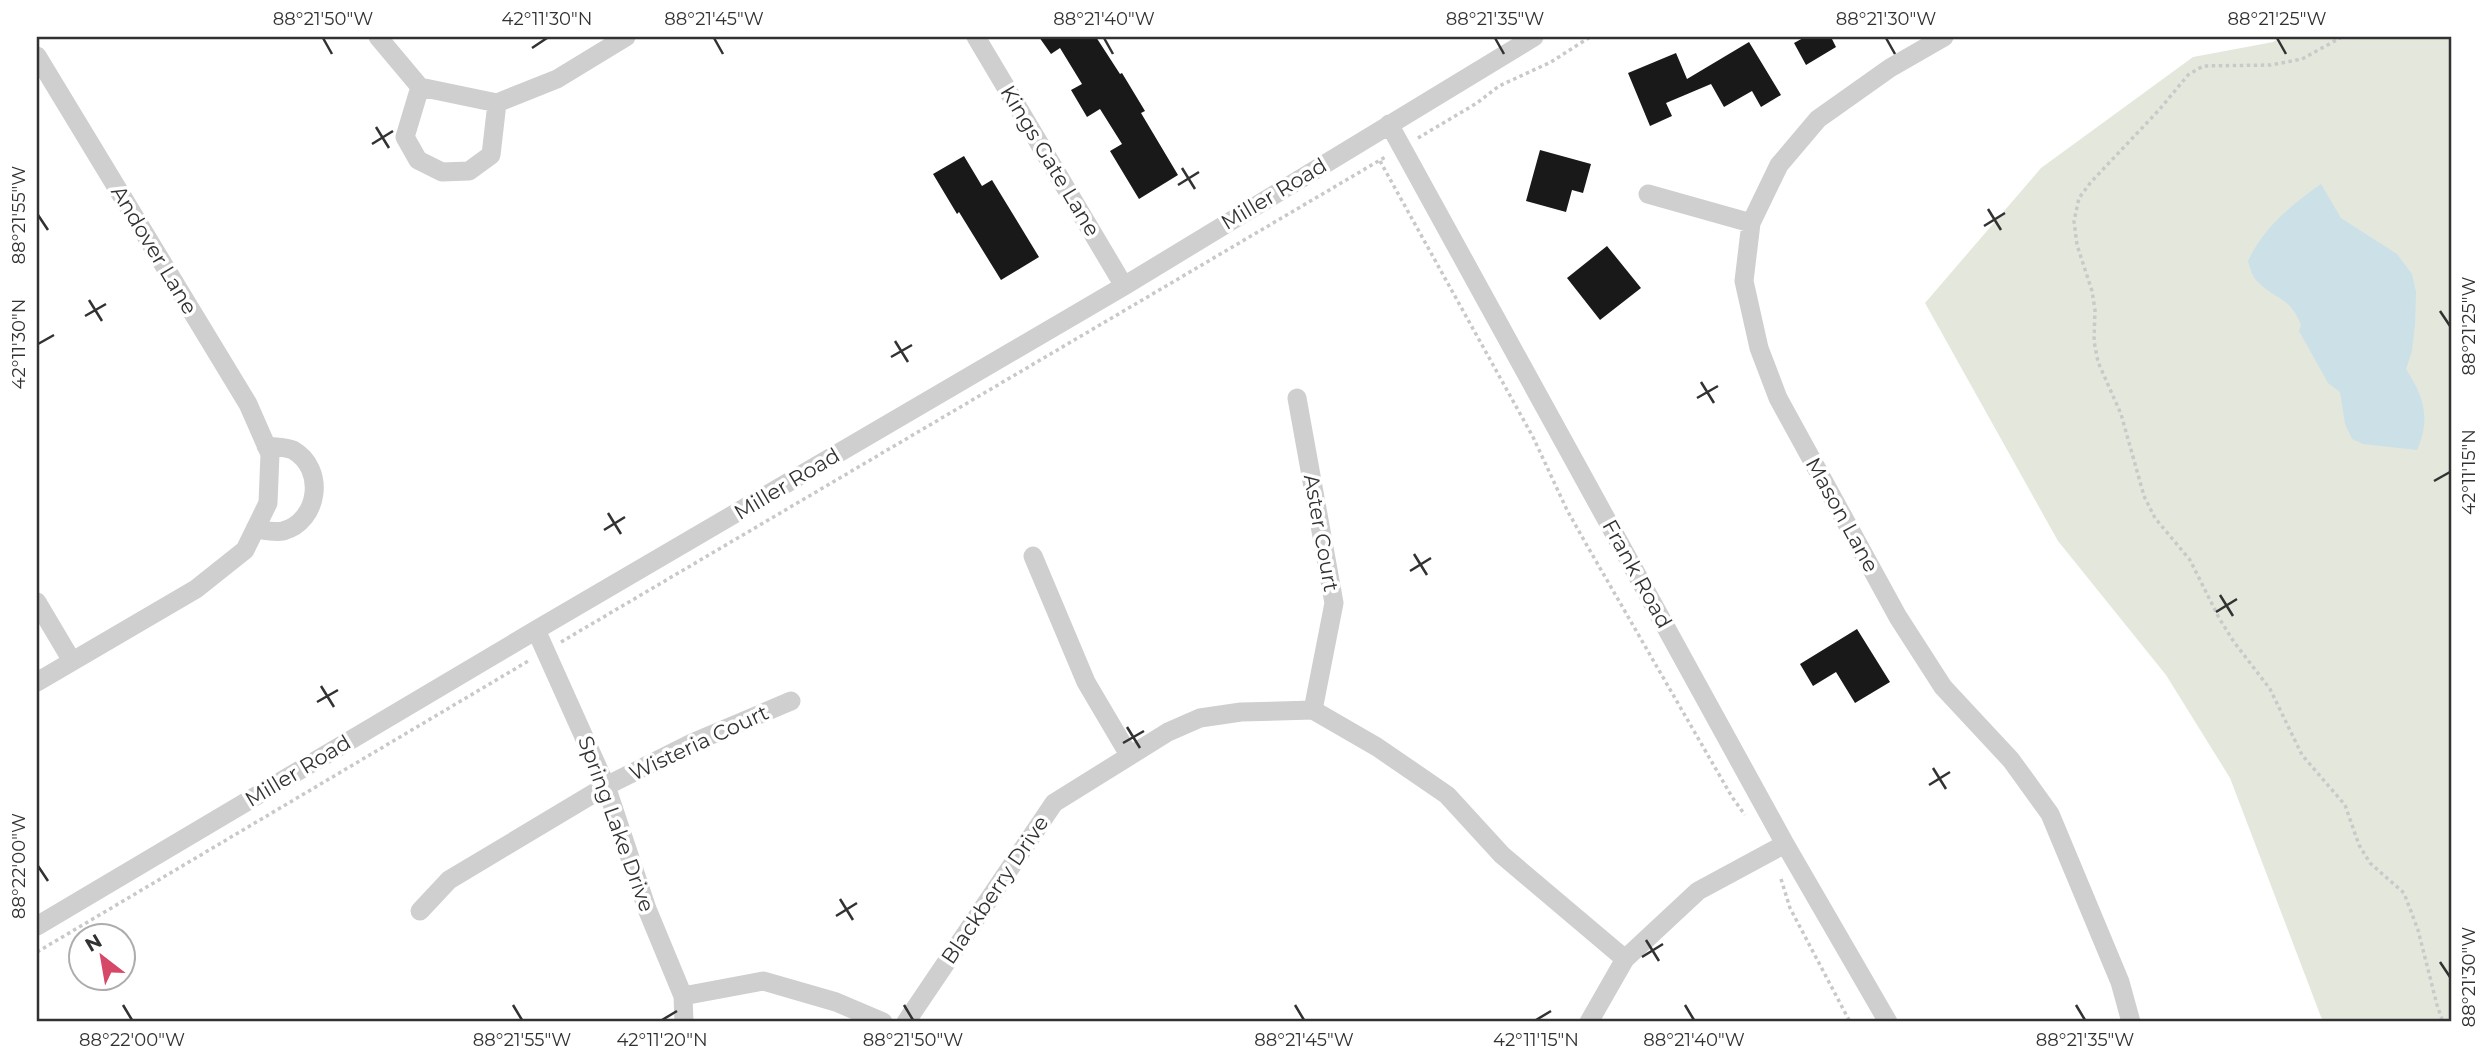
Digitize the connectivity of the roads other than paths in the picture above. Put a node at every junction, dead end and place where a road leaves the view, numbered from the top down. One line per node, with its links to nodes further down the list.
1 (378, 37): 7 (street)
2 (626, 37): 8 (street)
3 (976, 37): 12 (street, Kings Gate Lane)
4 (1534, 37): 9 (street, Miller Road)
5 (1944, 37): 11 (street, Mason Lane)
6 (37, 56): 14 (street, Andover Lane)
7 (420, 87): 8 (street); 8 (street)
8 (497, 103)
9 (1389, 124): 12 (street, Miller Road); 25 (street, Frank Road)
10 (1648, 194): 11 (street)
11 (1751, 223): 35 (street, Mason Lane)
12 (1124, 286): 18 (street, Miller Road)
13 (1297, 398): 22 (street, Aster Court)
14 (267, 446): 15 (street, Andover Lane); 15 (street)
15 (256, 529): 19 (street, Andover Lane)
16 (1033, 556): 23 (street)
17 (37, 602): 19 (street)
18 (536, 629): 24 (street, Spring Lake Drive); 27 (street, Miller Road)
19 (72, 661): 20 (street, Andover Lane)
20 (37, 682)
21 (792, 701): 24 (street, Wisteria Court)
22 (1313, 710): 23 (street, Blackberry Drive); 28 (street)
23 (1129, 755): 32 (street, Blackberry Drive)
24 (606, 786): 26 (street, Wisteria Court); 29 (street, Spring Lake Drive)
25 (1777, 849): 28 (street); 34 (street, Frank Road)
26 (420, 911)
27 (37, 926)
28 (1625, 959): 33 (street)
29 (683, 996): 30 (street, Spring Lake Drive); 31 (street)
30 (684, 1022)
31 (883, 1022)
32 (906, 1022)
33 (1589, 1022)
34 (1888, 1022)
35 (2131, 1022)

